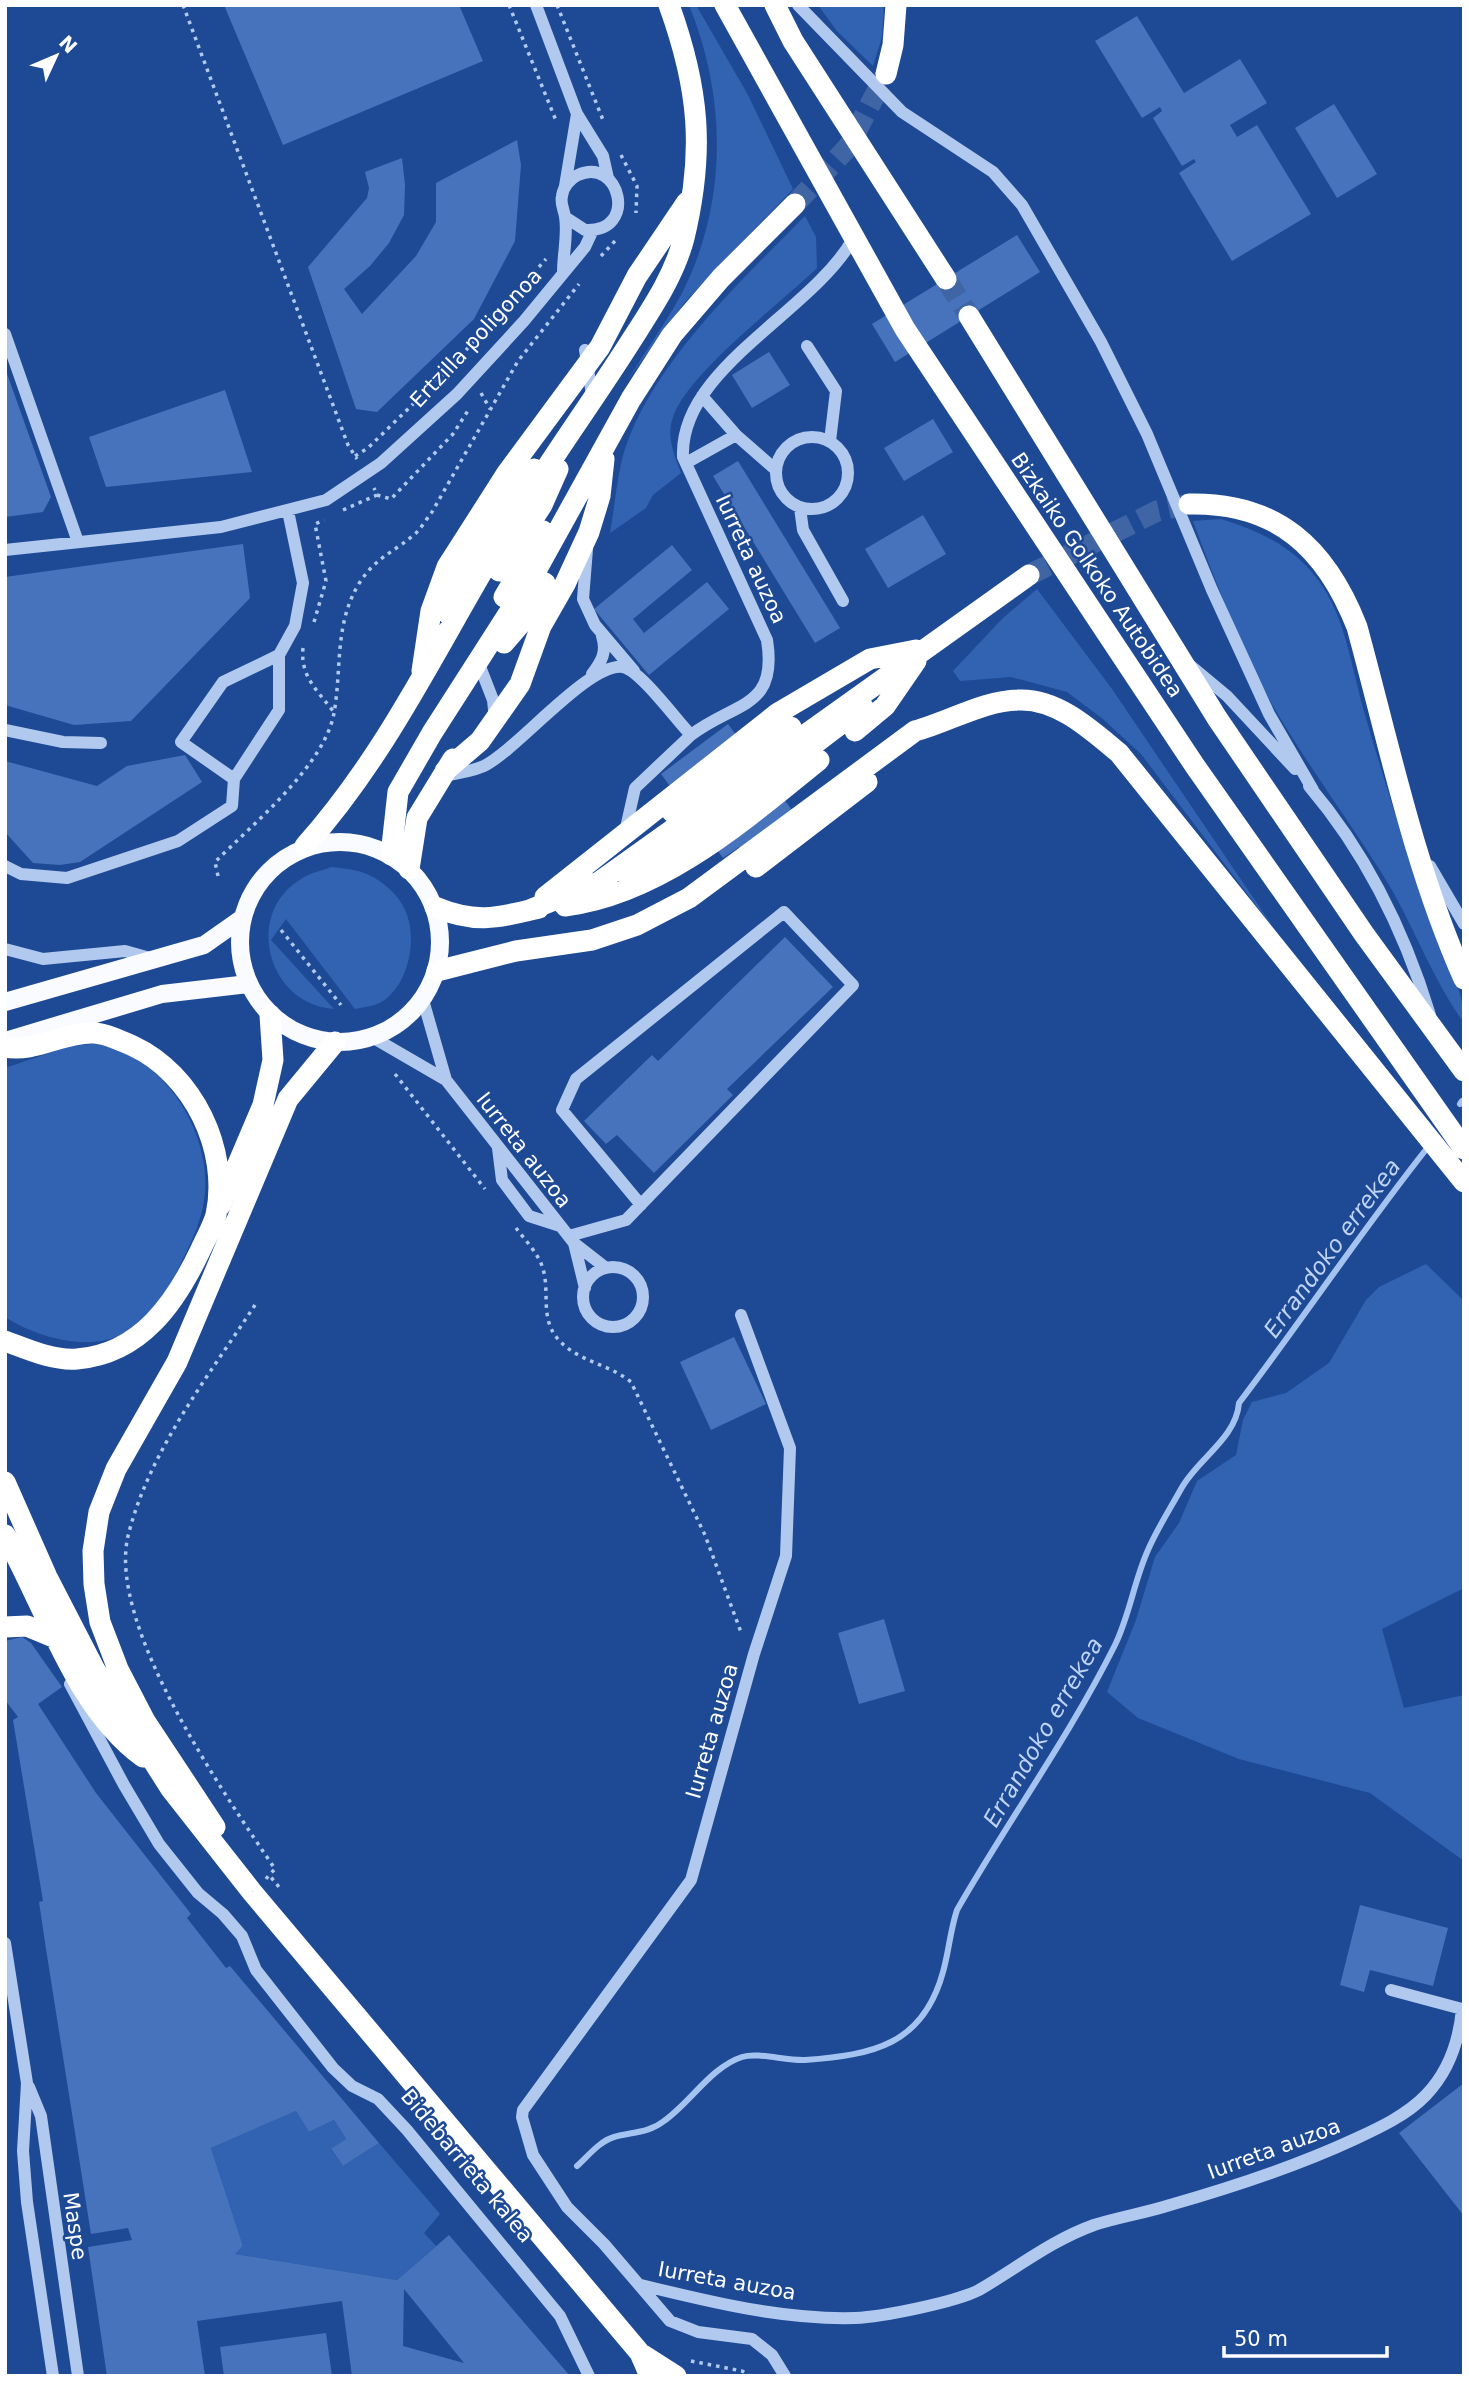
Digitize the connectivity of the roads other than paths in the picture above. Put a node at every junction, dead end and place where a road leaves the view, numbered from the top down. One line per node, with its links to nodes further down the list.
1 (536, 5): 8 (street)
2 (668, 5): 11 (highway)
3 (725, 5): 15 (highway, Bizkaiko Golkoko Autobidea)
4 (775, 5): 17 (highway)
5 (798, 5): 52 (street)
6 (896, 5): 7 (highway)
7 (886, 74)
8 (578, 114): 9 (street); 10 (street)
9 (607, 178): 10 (street); 14 (street)
10 (564, 188): 13 (street)
11 (693, 194): 21 (highway); 23 (highway)
12 (795, 204): 26 (highway)
13 (565, 216): 14 (street); 16 (street)
14 (593, 230): 16 (street, Ertzilla poligonoa)
15 (853, 239): 22 (street, Iurreta auzoa); 80 (highway, Bizkaiko Golkoko Autobidea)
16 (563, 272): 31 (street, Ertzilla poligonoa)
17 (946, 279)
18 (969, 316): 40 (highway, Bizkaiko Golkoko Autobidea)
19 (5, 334): 33 (street)
20 (807, 345): 25 (street)
21 (586, 357): 23 (street); 44 (highway)
22 (702, 396): 24 (street); 27 (street, Iurreta auzoa)
23 (593, 401): 44 (highway)
24 (736, 435): 27 (street); 28 (street)
25 (830, 441): 28 (street); 30 (street)
26 (606, 447): 32 (highway); 41 (highway)
27 (686, 463): 48 (street, Iurreta auzoa)
28 (776, 470): 30 (street)
29 (1189, 504): 54 (highway)
30 (800, 508): 36 (street)
31 (288, 512): 33 (street, Ertzilla poligonoa); 39 (street)
32 (589, 531): 37 (street); 45 (highway)
33 (78, 542): 34 (street, Ertzilla poligonoa)
34 (5, 550)
35 (1029, 575): 38 (highway)
36 (843, 601)
37 (601, 632): 42 (street); 43 (street)
38 (925, 648): 53 (highway); 60 (highway); 60 (highway)
39 (279, 655): 51 (street); 51 (street)
40 (1179, 655): 52 (street); 72 (highway, Bizkaiko Golkoko Autobidea)
41 (479, 664): 45 (street); 56 (highway)
42 (636, 674): 43 (street); 48 (street)
43 (590, 677): 50 (street)
44 (421, 682): 55 (highway)
45 (494, 710): 50 (highway)
46 (943, 724): 65 (highway); 65 (highway); 81 (highway)
47 (5, 730): 49 (street)
48 (691, 735): 53 (street, Iurreta auzoa)
49 (102, 743)
50 (443, 773): 58 (highway)
51 (234, 779): 57 (street)
52 (1313, 790): 72 (street)
53 (625, 833): 60 (highway)
54 (1414, 835): 62 (street); 67 (highway)
55 (305, 846): 56 (main road); 61 (main road)
56 (391, 855): 58 (main road)
57 (5, 866)
58 (410, 869): 59 (main road)
59 (435, 907): 60 (highway); 66 (main road)
60 (527, 911)
61 (242, 919): 64 (main road); 68 (main road)
62 (1464, 924)
63 (5, 949): 64 (street)
64 (150, 958): 70 (main road)
65 (472, 961): 66 (highway)
66 (437, 971): 69 (main road)
67 (1464, 979)
68 (248, 984): 71 (main road); 74 (main road)
69 (423, 1000): 73 (main road); 78 (street)
70 (5, 1002)
71 (270, 1015): 75 (main road); 83 (highway)
72 (1435, 1032): 77 (highway, Bizkaiko Golkoko Autobidea)
73 (372, 1037): 75 (main road); 78 (street)
74 (5, 1041)
75 (335, 1042): 94 (highway)
76 (5, 1047): 83 (highway)
77 (1464, 1071)
78 (446, 1080): 79 (street, Iurreta auzoa)
79 (498, 1147): 84 (street, Iurreta auzoa); 84 (street)
80 (1464, 1149)
81 (1464, 1182)
82 (640, 1205): 82 (street); 84 (street)
83 (216, 1216): 88 (highway)
84 (568, 1235): 85 (street); 86 (street)
85 (606, 1268): 86 (street); 86 (street)
86 (584, 1287)
87 (741, 1315): 98 (street, Iurreta auzoa)
88 (5, 1341)
89 (5, 1482): 93 (highway)
90 (5, 1535): 92 (highway)
91 (5, 1627): 92 (highway)
92 (61, 1647): 93 (highway); 103 (street, Bidebarrieta kalea)
93 (154, 1765): 94 (highway, Bidebarrieta kalea)
94 (266, 1909): 99 (highway, Bidebarrieta kalea)
95 (5, 1943): 97 (street, Maspe)
96 (1391, 1990): 98 (street, Iurreta auzoa)
97 (27, 2083): 101 (street, Maspe); 102 (street, Maspe)
98 (640, 2285): 105 (street)
99 (640, 2353): 100 (highway); 104 (highway)
100 (682, 2368)
101 (52, 2376)
102 (78, 2376)
103 (589, 2376)
104 (650, 2376)
105 (785, 2376)

